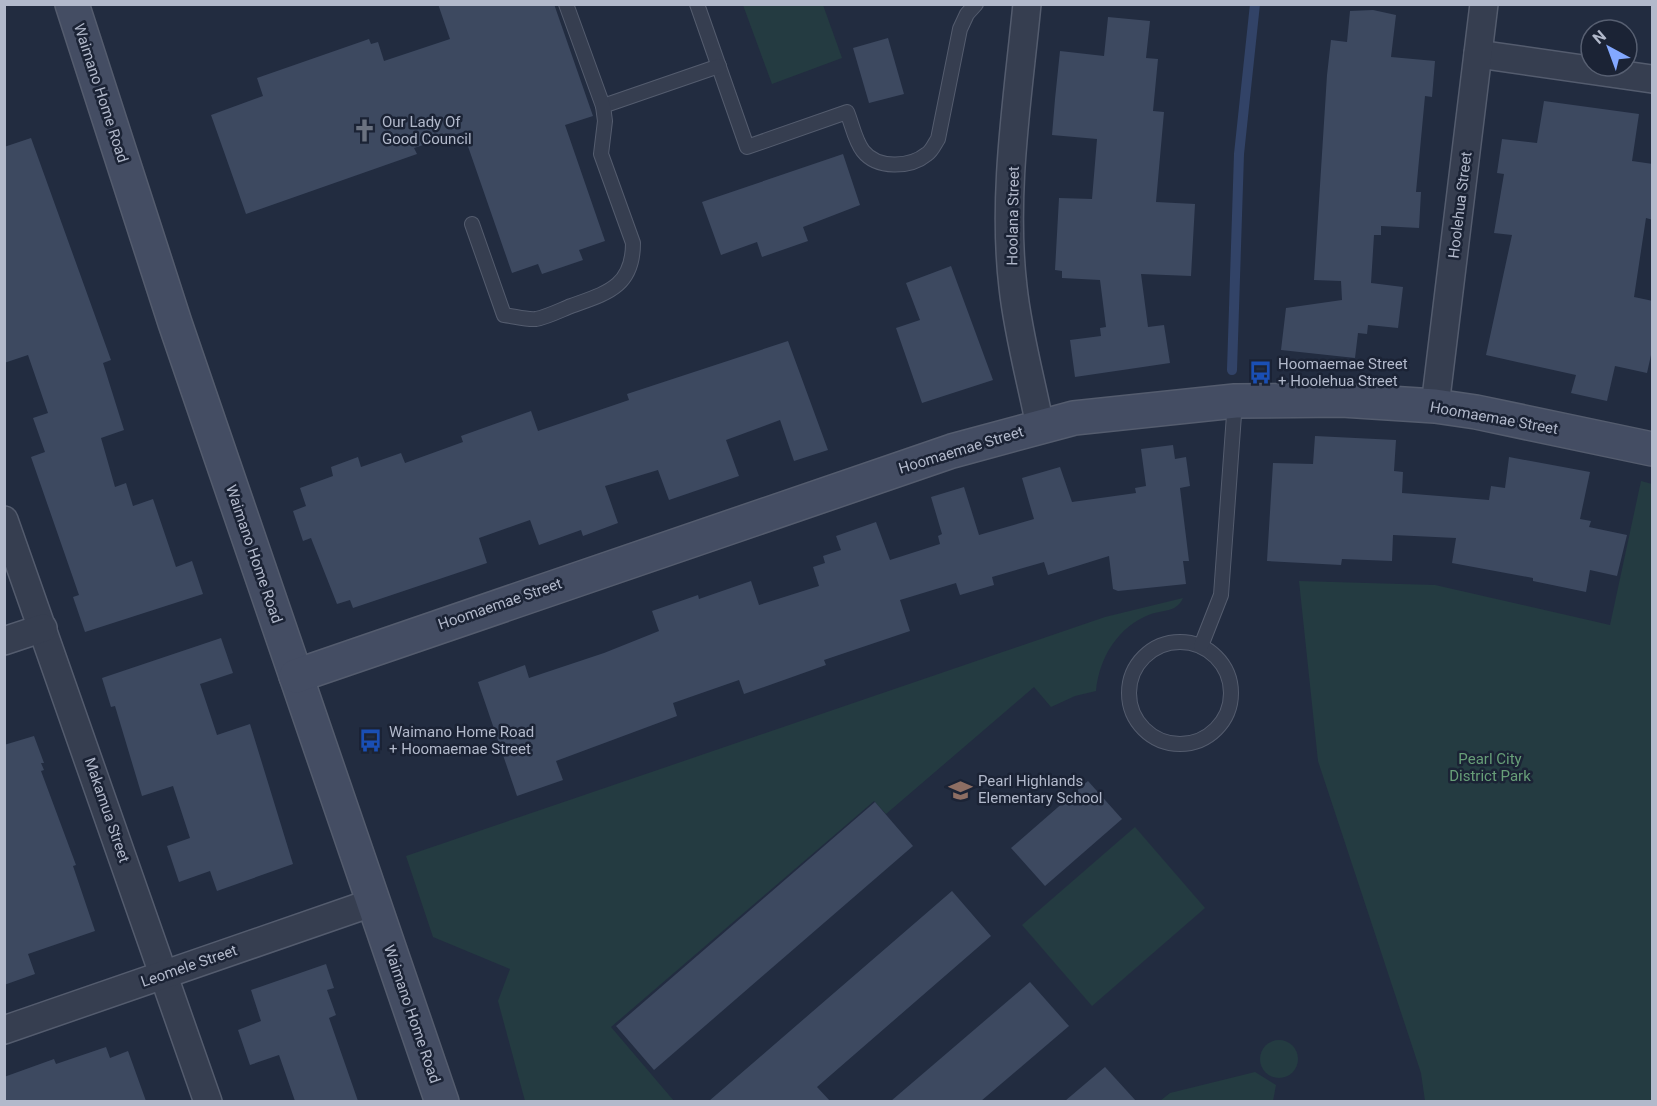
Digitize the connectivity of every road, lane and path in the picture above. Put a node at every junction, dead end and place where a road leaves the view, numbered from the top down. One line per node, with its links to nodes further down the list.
1 (72, 4): 20 (street, Waimano Home Road)
2 (566, 4): 10 (lane)
3 (697, 4): 8 (lane)
4 (976, 4): 8 (lane)
5 (1028, 4): 14 (street, Hoolana Street)
6 (1484, 4): 7 (street, Hoolehua Street)
7 (1478, 54): 9 (street); 13 (street, Hoolehua Street)
8 (719, 66): 10 (lane)
9 (1653, 79)
10 (603, 106): 11 (lane)
11 (472, 224)
12 (1235, 401): 13 (street, Hoomaemae Street); 14 (street, Hoomaemae Street); 19 (lane)
13 (1435, 406): 15 (street, Hoomaemae Street)
14 (1040, 426): 20 (street, Hoomaemae Street)
15 (1653, 449)
16 (4, 520): 17 (street, Makamua Street)
17 (43, 628): 18 (street); 22 (street, Makamua Street)
18 (4, 641)
19 (1201, 646): 19 (lane)
20 (296, 676): 21 (street, Waimano Home Road)
21 (374, 902): 22 (street, Leomele Street); 25 (street, Waimano Home Road)
22 (164, 975): 23 (street, Leomele Street); 24 (street, Makamua Street)
23 (4, 1030)
24 (208, 1101)
25 (442, 1101)

